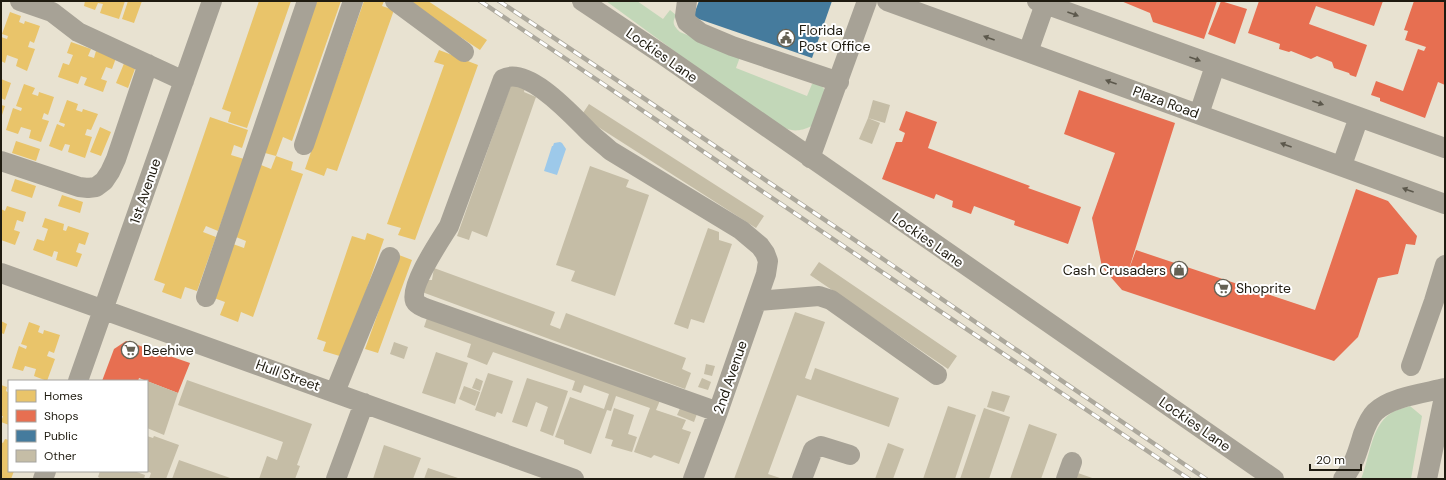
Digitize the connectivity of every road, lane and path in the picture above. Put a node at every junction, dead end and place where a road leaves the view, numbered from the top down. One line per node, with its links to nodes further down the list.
1 (20, 1): 13 (street)
2 (212, 1): 15 (street, 1st Avenue)
3 (307, 1): 28 (street)
4 (354, 1): 19 (street)
5 (396, 1): 11 (street)
6 (582, 1): 21 (street, Lockies Lane)
7 (687, 1): 16 (street)
8 (867, 1): 16 (street)
9 (887, 1): 12 (street, Plaza Road, one-way to 9)
10 (1041, 3): 12 (street); 14 (street, one-way to 14)
11 (464, 52)
12 (1028, 52): 17 (street, Plaza Road, one-way to 12)
13 (148, 64): 15 (street); 22 (street)
14 (1215, 66): 17 (street); 18 (street, one-way to 18)
15 (184, 81): 30 (street, 1st Avenue)
16 (839, 82): 21 (street)
17 (1199, 114): 23 (street, Plaza Road, one-way to 17)
18 (1359, 117): 20 (street); 23 (street)
19 (304, 145)
20 (1445, 148)
21 (810, 158): 44 (street, Lockies Lane)
22 (1, 161)
23 (1342, 165): 24 (street, Plaza Road, one-way to 23)
24 (1445, 204)
25 (390, 257): 35 (street)
26 (1445, 264): 31 (street)
27 (1, 273): 30 (street, Hull Street)
28 (206, 296)
29 (757, 301): 32 (street); 38 (street, 2nd Avenue); 38 (street, 2nd Avenue)
30 (104, 309): 33 (street, 1st Avenue); 35 (street, Hull Street)
31 (1411, 366)
32 (937, 375)
33 (78, 380)
34 (1445, 388): 45 (street)
35 (335, 392): 37 (street, Hull Street)
36 (1445, 392): 46 (street)
37 (364, 403): 40 (street); 41 (street, Hull Street)
38 (718, 412): 42 (street, 2nd Avenue)
39 (850, 455): 43 (street)
40 (336, 479)
41 (574, 479)
42 (693, 479)
43 (802, 479)
44 (1274, 479)
45 (1343, 479)
46 (1428, 479)

